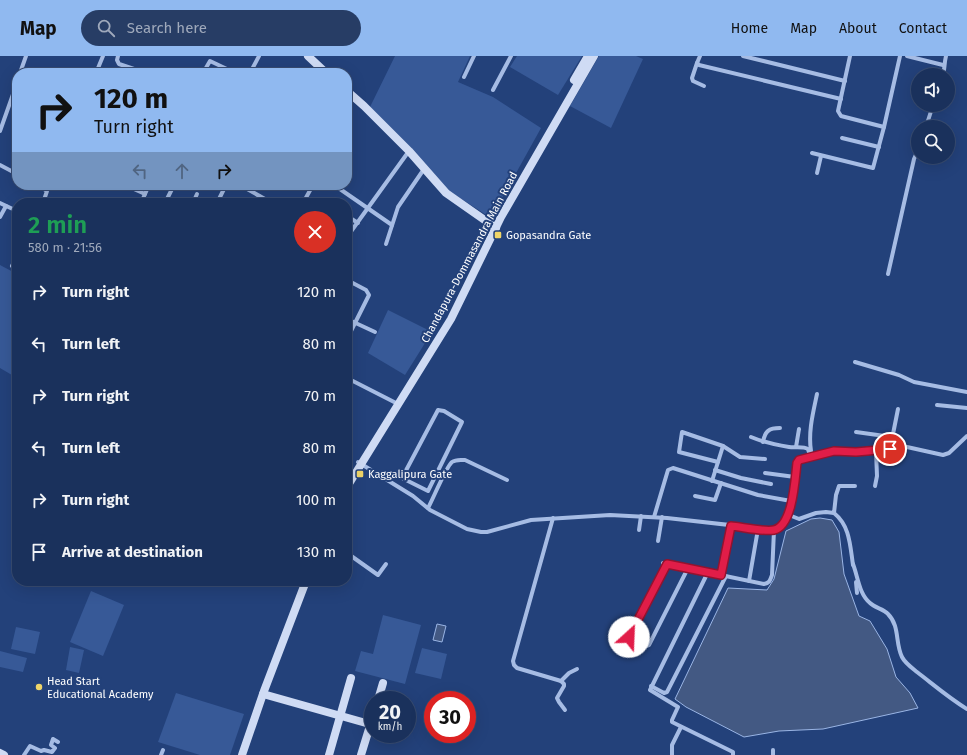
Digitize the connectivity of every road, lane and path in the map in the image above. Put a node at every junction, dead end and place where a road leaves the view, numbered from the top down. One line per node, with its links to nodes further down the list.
1 (26, 56): 18 (street)
2 (103, 56): 19 (street)
3 (118, 56): 20 (street)
4 (259, 56): 23 (street)
5 (308, 56): 24 (main road)
6 (474, 56): 26 (street)
7 (511, 56): 29 (street)
8 (588, 56): 63 (main road, Chandapura-Dommasandra Main Road)
9 (594, 56): 63 (main road, Chandapura-Dommasandra Main Road)
10 (699, 56): 16 (street)
11 (743, 56): 27 (street)
12 (850, 56): 27 (street)
13 (900, 56): 33 (street)
14 (908, 56): 17 (street)
15 (946, 56): 17 (street)
16 (697, 63): 28 (street); 32 (street)
17 (943, 65): 25 (street)
18 (22, 68)
19 (98, 68)
20 (131, 68)
21 (206, 68): 22 (street)
22 (225, 68)
23 (253, 68)
24 (321, 68)
25 (944, 68)
26 (464, 77)
27 (844, 81): 32 (street)
28 (704, 86)
29 (493, 90)
30 (352, 95): 37 (main road)
31 (12, 97): 34 (street)
32 (841, 99): 33 (street)
33 (884, 126): 36 (street)
34 (0, 131)
35 (842, 138): 36 (street)
36 (879, 147): 39 (street)
37 (409, 151): 42 (main road); 57 (street)
38 (812, 153): 39 (street)
39 (821, 156): 44 (street)
40 (913, 164): 66 (street)
41 (0, 165): 43 (street)
42 (424, 168): 62 (street); 63 (main road)
43 (12, 171)
44 (817, 173)
45 (136, 190): 49 (street)
46 (147, 190): 49 (street)
47 (249, 190): 51 (street)
48 (341, 190): 57 (street)
49 (145, 194): 52 (street)
50 (197, 194): 53 (street)
51 (260, 196): 54 (street)
52 (143, 198)
53 (195, 198)
54 (263, 198)
55 (0, 203): 56 (street)
56 (6, 206): 58 (street); 59 (street)
57 (368, 208): 61 (street); 62 (street)
58 (12, 209)
59 (0, 217)
60 (352, 219): 61 (street)
61 (358, 223): 64 (street)
62 (392, 225): 65 (street)
63 (494, 226): 76 (main road, Chandapura-Dommasandra Main Road)
64 (352, 231)
65 (386, 244)
66 (888, 274)
67 (352, 283): 69 (street)
68 (352, 321): 69 (street)
69 (356, 323): 70 (street); 71 (street)
70 (352, 331)
71 (375, 332)
72 (855, 362): 74 (street)
73 (352, 381): 76 (street)
74 (967, 392)
75 (817, 394): 91 (street)
76 (397, 404): 94 (main road, Chandapura-Dommasandra Main Road)
77 (937, 405): 78 (street)
78 (967, 408)
79 (898, 409): 85 (street)
80 (780, 428): 86 (street)
81 (799, 429): 88 (street)
82 (856, 432): 85 (street)
83 (967, 436): 89 (street)
84 (751, 437): 86 (street)
85 (892, 437): 89 (street)
86 (763, 442): 88 (street)
87 (723, 446): 92 (street); 93 (street); 93 (street)
88 (796, 447): 91 (street)
89 (890, 449): 90 (street)
90 (876, 451): 91 (street); 106 (street)
91 (811, 456): 98 (street)
92 (765, 459)
93 (718, 462): 95 (street)
94 (360, 463): 96 (main road, Chandapura-Dommasandra Main Road); 99 (main road, Chandapura-Dommasandra Main Road); 107 (street)
95 (716, 470): 101 (street); 104 (street)
96 (352, 473)
97 (765, 473): 98 (street)
98 (795, 477): 109 (street)
99 (352, 478)
100 (507, 480): 110 (street)
101 (712, 481): 102 (street); 114 (street)
102 (721, 483): 108 (street); 109 (street)
103 (414, 484): 103 (street); 107 (street)
104 (771, 484)
105 (855, 486): 111 (street)
106 (875, 486)
107 (409, 494): 110 (street)
108 (695, 496)
109 (791, 502): 112 (street)
110 (428, 508): 116 (street)
111 (834, 513): 112 (street); 124 (street)
112 (789, 515): 120 (street)
113 (641, 516): 114 (street); 116 (street); 119 (street)
114 (654, 517): 115 (street)
115 (662, 517): 117 (street); 121 (street)
116 (553, 518): 134 (street)
117 (731, 526): 118 (street); 127 (street)
118 (758, 529): 120 (street); 128 (street)
119 (639, 530)
120 (774, 530): 128 (street)
121 (658, 541)
122 (352, 557): 123 (street)
123 (386, 564)
124 (853, 564): 131 (street); 139 (street)
125 (688, 568): 125 (street); 126 (street)
126 (708, 572): 127 (street); 136 (street)
127 (723, 576): 128 (street); 136 (street)
128 (749, 581)
129 (298, 586): 152 (main road)
130 (304, 586): 138 (main road)
131 (857, 593)
132 (577, 669): 134 (street)
133 (351, 678): 141 (main road)
134 (561, 681): 140 (street)
135 (383, 683): 137 (main road)
136 (651, 686): 143 (street)
137 (381, 691)
138 (264, 694): 141 (main road); 153 (main road)
139 (967, 709)
140 (565, 710)
141 (340, 715): 142 (main road); 154 (main road)
142 (364, 720)
143 (681, 727): 156 (street); 157 (street)
144 (58, 742): 150 (street)
145 (365, 743): 155 (main road)
146 (163, 750): 151 (street)
147 (773, 750): 158 (street)
148 (0, 753): 149 (main road)
149 (4, 755)
150 (24, 755)
151 (160, 755)
152 (237, 755)
153 (242, 755)
154 (329, 755)
155 (361, 755)
156 (672, 755)
157 (733, 755)
158 (773, 755)

